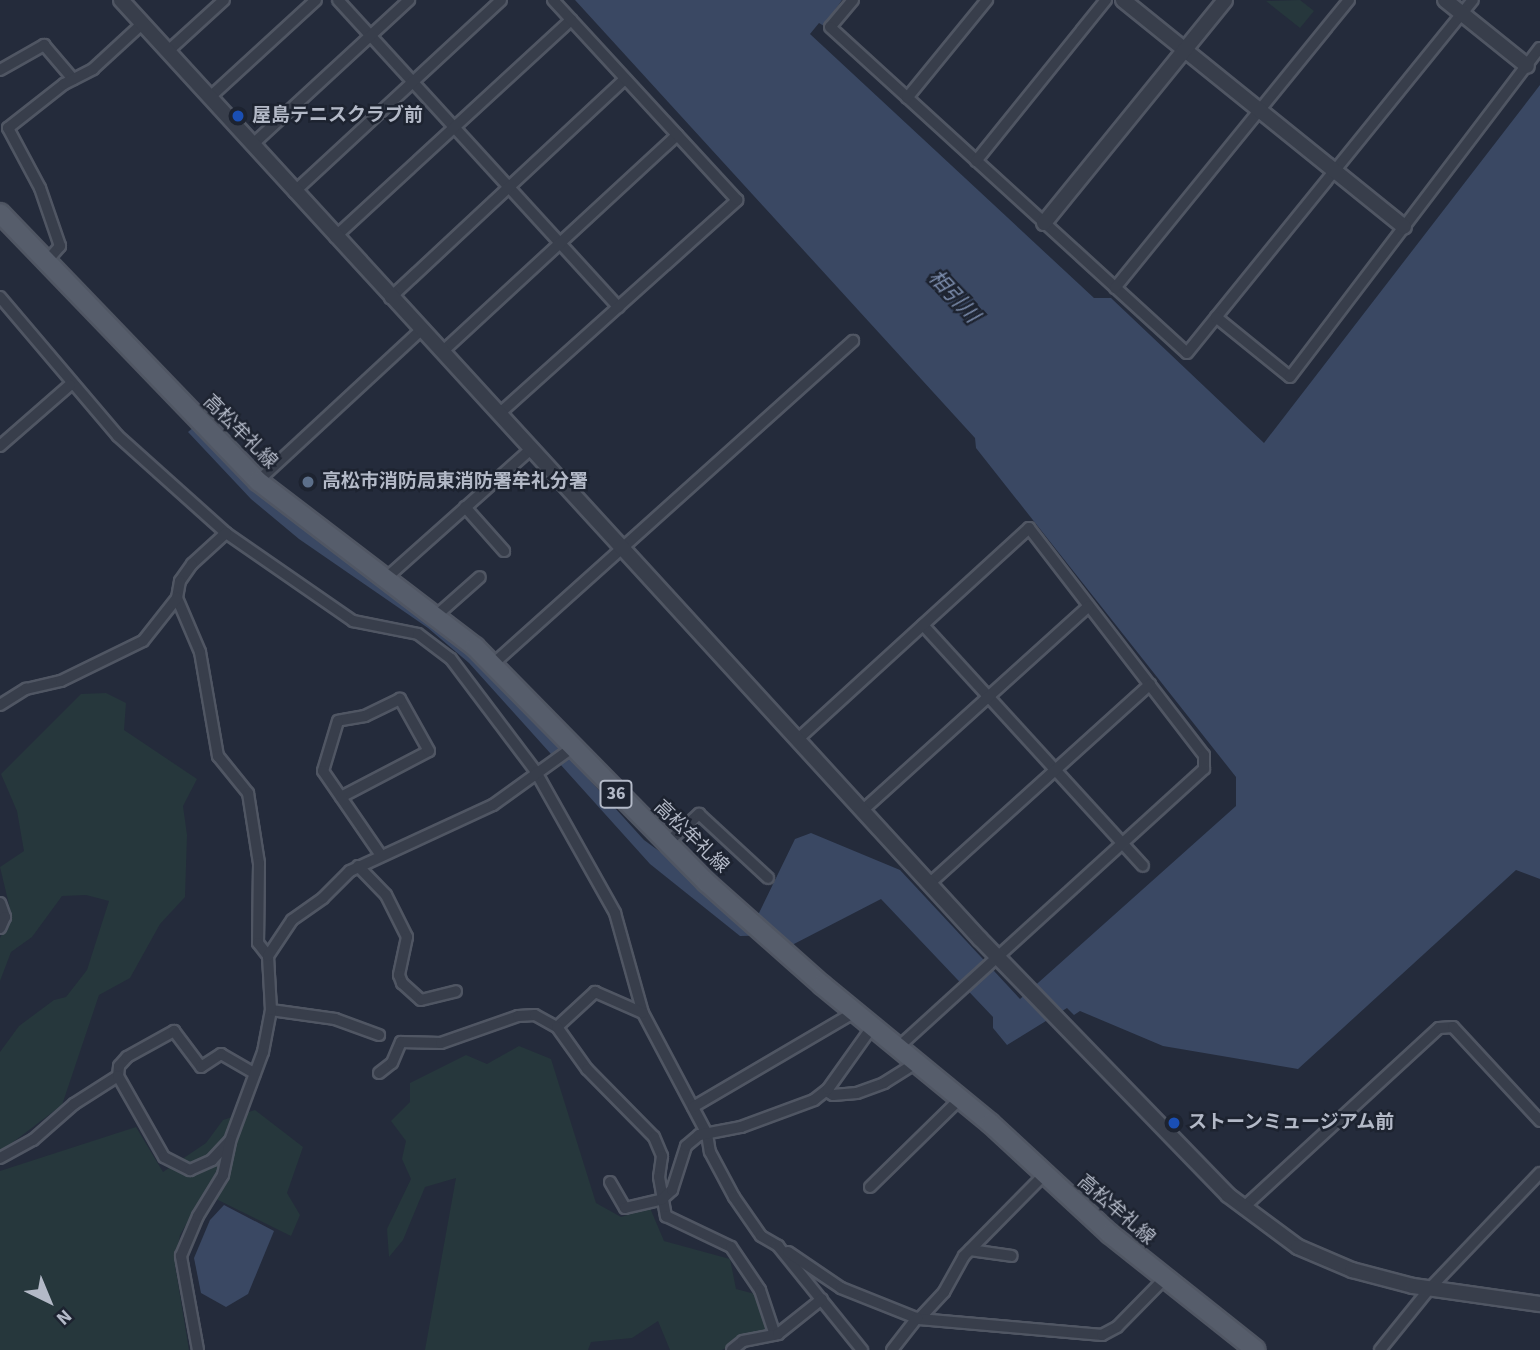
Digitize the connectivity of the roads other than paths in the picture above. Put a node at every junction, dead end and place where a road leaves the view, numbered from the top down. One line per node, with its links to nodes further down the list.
1 (224, 0): 22 (street)
2 (316, 0): 28 (street)
3 (338, 0): 19 (street)
4 (409, 0): 19 (street)
5 (501, 0): 27 (street)
6 (553, 0): 17 (street)
7 (853, 0): 29 (street)
8 (987, 0): 29 (street)
9 (1106, 0): 34 (street)
10 (1123, 0): 21 (street)
11 (1225, 0): 21 (street)
12 (1349, 0): 30 (street)
13 (1446, 0): 16 (street)
14 (1473, 0): 16 (street)
15 (125, 1): 18 (street)
16 (1462, 13): 23 (street); 35 (street)
17 (571, 20): 26 (street); 31 (street)
18 (142, 24): 22 (street); 25 (street)
19 (371, 35): 27 (street); 33 (street)
20 (1540, 48): 23 (street)
21 (1185, 50): 30 (street); 39 (street)
22 (167, 52): 28 (street)
23 (1527, 66): 40 (street)
24 (0, 70): 25 (street)
25 (73, 79): 43 (street)
26 (625, 79): 32 (street); 36 (street)
27 (413, 82): 31 (street); 37 (street)
28 (209, 98): 33 (street)
29 (907, 98): 34 (street)
30 (1259, 110): 35 (street); 44 (street)
31 (454, 127): 36 (street); 41 (street)
32 (677, 135): 42 (street); 47 (street)
33 (252, 145): 37 (street)
34 (976, 160): 39 (street)
35 (1334, 171): 40 (street); 48 (street)
36 (510, 186): 42 (street); 46 (street)
37 (294, 192): 41 (street)
38 (0, 213): 43 (main road, 高松牟礼線 / 36)
39 (1044, 223): 44 (street)
40 (1404, 227): 48 (street)
41 (335, 237): 46 (street)
42 (561, 242): 47 (street); 51 (street)
43 (47, 261): 56 (main road, 高松牟礼線 / 36)
44 (1115, 288): 48 (street)
45 (0, 297): 52 (street)
46 (390, 298): 49 (street)
47 (618, 307): 53 (street)
48 (1216, 317)
49 (421, 330): 51 (street); 56 (street)
50 (853, 341): 59 (street)
51 (442, 352): 53 (street)
52 (70, 385): 54 (street); 58 (street)
53 (500, 413): 55 (street)
54 (0, 446)
55 (533, 448): 57 (street); 59 (street)
56 (258, 481): 62 (main road, 高松牟礼線 / 36)
57 (465, 508): 60 (street); 62 (street)
58 (226, 533): 63 (street); 74 (street)
59 (624, 547): 67 (street); 71 (street)
60 (503, 551)
61 (480, 577): 65 (street)
62 (384, 580): 65 (main road, 高松牟礼線 / 36)
63 (177, 598): 70 (street); 86 (street)
64 (1089, 606): 66 (street); 68 (street); 69 (street)
65 (437, 615): 67 (main road, 高松牟礼線 / 36)
66 (923, 625): 69 (street); 71 (street)
67 (493, 664): 72 (main road, 高松牟礼線 / 36)
68 (1150, 684): 73 (street); 77 (street)
69 (988, 697): 73 (street); 76 (street)
70 (0, 705)
71 (798, 739): 76 (street)
72 (572, 748): 74 (street); 78 (main road, 高松牟礼線 / 36)
73 (1056, 769): 77 (street); 83 (street)
74 (536, 772): 79 (street); 91 (street)
75 (341, 797): 75 (street); 79 (street)
76 (863, 810): 83 (street)
77 (1122, 843): 81 (street); 87 (street)
78 (666, 844): 82 (street); 90 (main road, 高松牟礼線 / 36)
79 (380, 854): 80 (street)
80 (358, 866): 86 (street); 88 (street)
81 (1143, 866)
82 (768, 877)
83 (929, 884): 87 (street)
84 (0, 903): 85 (street)
85 (0, 928)
86 (268, 956): 89 (street)
87 (993, 960): 95 (street); 112 (street)
88 (456, 991)
89 (271, 1010): 94 (street); 98 (street)
90 (855, 1012): 93 (main road, 高松牟礼線 / 36); 102 (street)
91 (643, 1013): 92 (street); 102 (street)
92 (557, 1027): 97 (street); 111 (street)
93 (872, 1027): 95 (main road, 高松牟礼線 / 36); 100 (street)
94 (379, 1035)
95 (897, 1048): 96 (main road, 高松牟礼線 / 36)
96 (916, 1063): 100 (street); 101 (main road, 高松牟礼線 / 36)
97 (379, 1073)
98 (255, 1074): 99 (street); 105 (street)
99 (118, 1076): 105 (street); 106 (street)
100 (826, 1091): 104 (street)
101 (960, 1099): 108 (main road, 高松牟礼線 / 36); 110 (street)
102 (693, 1107): 104 (street)
103 (1540, 1121): 112 (street)
104 (707, 1133): 111 (street); 113 (street)
105 (230, 1141): 123 (street)
106 (0, 1158)
107 (1540, 1172): 117 (street)
108 (1045, 1174): 114 (street); 116 (main road, 高松牟礼線 / 36)
109 (610, 1182): 111 (street)
110 (870, 1187)
111 (662, 1200): 121 (street)
112 (1243, 1208): 117 (street)
113 (778, 1246): 118 (street); 120 (street)
114 (970, 1250): 115 (street); 120 (street)
115 (1012, 1256)
116 (1164, 1279): 120 (street); 126 (main road, 高松牟礼線 / 36)
117 (1430, 1288): 119 (street); 127 (street)
118 (822, 1300): 121 (street); 124 (street)
119 (1540, 1304)
120 (918, 1318): 125 (street)
121 (775, 1335): 122 (street)
122 (735, 1349)
123 (198, 1350)
124 (862, 1350)
125 (892, 1350)
126 (1256, 1350)
127 (1380, 1350)

